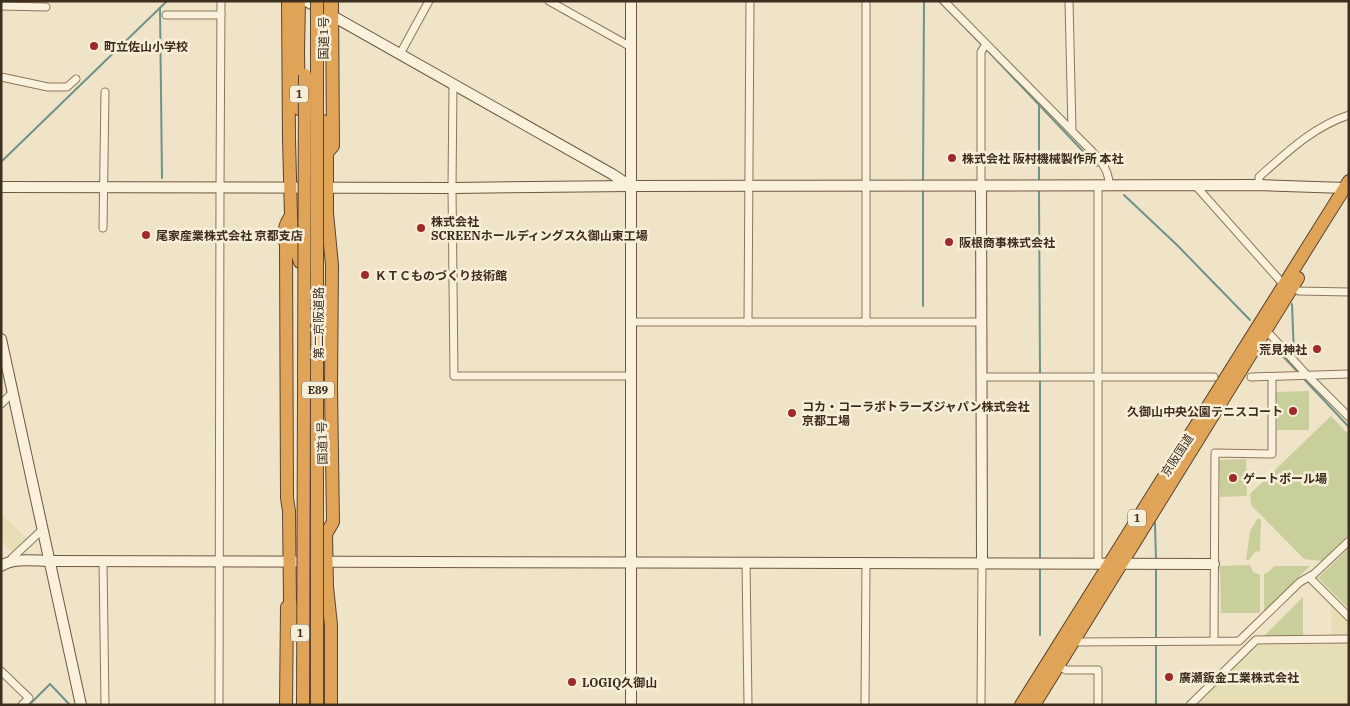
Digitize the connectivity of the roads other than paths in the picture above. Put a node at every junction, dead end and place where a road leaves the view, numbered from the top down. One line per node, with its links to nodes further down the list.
1 (222, 1): 17 (street)
2 (288, 1): 29 (highway)
3 (299, 1): 27 (highway, 国道1号 / 1)
4 (305, 1): 15 (street); 107 (highway, 第二京阪道路 / E89, bridge)
5 (332, 1): 15 (highway)
6 (428, 1): 20 (street)
7 (549, 1): 19 (street)
8 (631, 1): 19 (street)
9 (750, 1): 37 (street)
10 (866, 1): 38 (street)
11 (944, 1): 18 (street)
12 (1068, 1): 28 (street)
13 (1, 6): 14 (street)
14 (46, 7)
15 (324, 8): 20 (street); 26 (highway, 国道1号 / 1); 30 (highway); 108 (highway, 第二京阪道路 / E89, bridge)
16 (166, 15): 17 (street)
17 (221, 15): 41 (street)
18 (986, 44): 28 (street); 39 (street)
19 (631, 47): 36 (street)
20 (400, 54): 23 (street)
21 (1, 77): 22 (street)
22 (76, 79)
23 (453, 85): 36 (street); 45 (street)
24 (105, 92): 35 (street)
25 (1349, 115): 34 (street)
26 (323, 122): 30 (highway); 44 (highway, 国道1号 / 1)
27 (300, 124): 29 (highway); 42 (highway, 国道1号 / 1)
28 (1072, 132): 32 (street)
29 (288, 139): 42 (highway)
30 (327, 153): 44 (highway)
31 (1098, 185): 32 (street); 39 (street); 65 (street)
32 (1109, 185): 33 (street)
33 (1195, 185): 34 (street); 53 (street)
34 (1259, 185): 43 (street)
35 (104, 186): 40 (street); 41 (street); 49 (street)
36 (630, 186): 37 (street); 45 (street); 55 (street)
37 (749, 186): 38 (street); 56 (street)
38 (866, 186): 39 (street); 57 (street)
39 (981, 186): 58 (street)
40 (1, 187)
41 (220, 187): 42 (street); 82 (street)
42 (295, 187): 44 (street); 48 (highway); 52 (highway, 国道1号 / 1)
43 (1319, 187): 46 (street); 47 (street)
44 (324, 188): 45 (street); 50 (highway); 51 (highway, 国道1号 / 1)
45 (452, 188): 63 (street)
46 (1347, 188): 47 (highway, 京阪国道 / 1); 53 (highway, 京阪国道 / 1)
47 (1332, 207): 53 (highway, 京阪国道 / 1)
48 (291, 216): 52 (highway); 74 (highway)
49 (103, 228)
50 (330, 236): 51 (highway); 76 (highway)
51 (319, 252): 73 (highway, 国道1号 / 1)
52 (300, 262): 72 (highway, 国道1号 / 1)
53 (1288, 286): 54 (street); 59 (highway, 京阪国道 / 1)
54 (1349, 292)
55 (631, 322): 56 (street); 63 (street)
56 (748, 322): 57 (street)
57 (866, 322): 58 (street)
58 (982, 322): 64 (street)
59 (1261, 331): 61 (street); 88 (highway, 京阪国道 / 1); 88 (highway, 京阪国道 / 1)
60 (1, 339): 69 (street)
61 (1306, 374): 62 (street); 68 (street); 71 (street)
62 (1349, 374)
63 (631, 376): 84 (street)
64 (982, 377): 65 (street); 87 (street)
65 (1098, 377): 66 (street); 88 (street)
66 (1214, 377)
67 (1251, 377): 68 (street)
68 (1272, 377): 89 (street)
69 (13, 392): 70 (street); 75 (street)
70 (1, 404)
71 (1349, 417)
72 (300, 498): 74 (highway); 80 (highway, 国道1号 / 1)
73 (323, 511): 76 (highway); 83 (highway, 国道1号 / 1)
74 (289, 512): 80 (highway)
75 (43, 529): 78 (street); 79 (street)
76 (326, 534): 83 (highway)
77 (1349, 541): 91 (street)
78 (12, 558)
79 (50, 561): 81 (street); 90 (street); 103 (street)
80 (295, 561): 82 (street); 83 (street); 92 (highway); 95 (highway, 国道1号 / 1)
81 (103, 562): 82 (street); 104 (street)
82 (219, 562): 105 (street)
83 (323, 562): 84 (street); 93 (highway); 96 (highway, 国道1号 / 1)
84 (630, 562): 85 (street); 111 (street)
85 (746, 562): 86 (street); 112 (street)
86 (866, 563): 87 (street); 113 (street)
87 (982, 563): 88 (street); 114 (street)
88 (1110, 563): 89 (street); 99 (highway, 京阪国道 / 1); 115 (highway, 京阪国道 / 1)
89 (1214, 564): 97 (street)
90 (1, 566)
91 (1309, 577): 94 (street); 97 (street)
92 (290, 600): 95 (highway); 106 (highway)
93 (330, 605): 96 (highway); 110 (highway)
94 (1349, 617)
95 (300, 624): 107 (highway, 国道1号 / 1)
96 (321, 631): 109 (highway, 国道1号 / 1)
97 (1214, 640): 99 (street)
98 (1349, 640): 118 (street)
99 (1072, 642): 100 (highway, 京阪国道 / 1)
100 (1058, 666): 116 (highway, 京阪国道 / 1); 117 (street)
101 (1, 672): 102 (street)
102 (22, 705)
103 (81, 705)
104 (105, 705)
105 (219, 705)
106 (286, 705)
107 (301, 705)
108 (317, 705)
109 (322, 705)
110 (331, 705)
111 (631, 705)
112 (748, 705)
113 (866, 705)
114 (981, 705)
115 (1021, 705)
116 (1034, 705)
117 (1098, 705)
118 (1190, 705)

